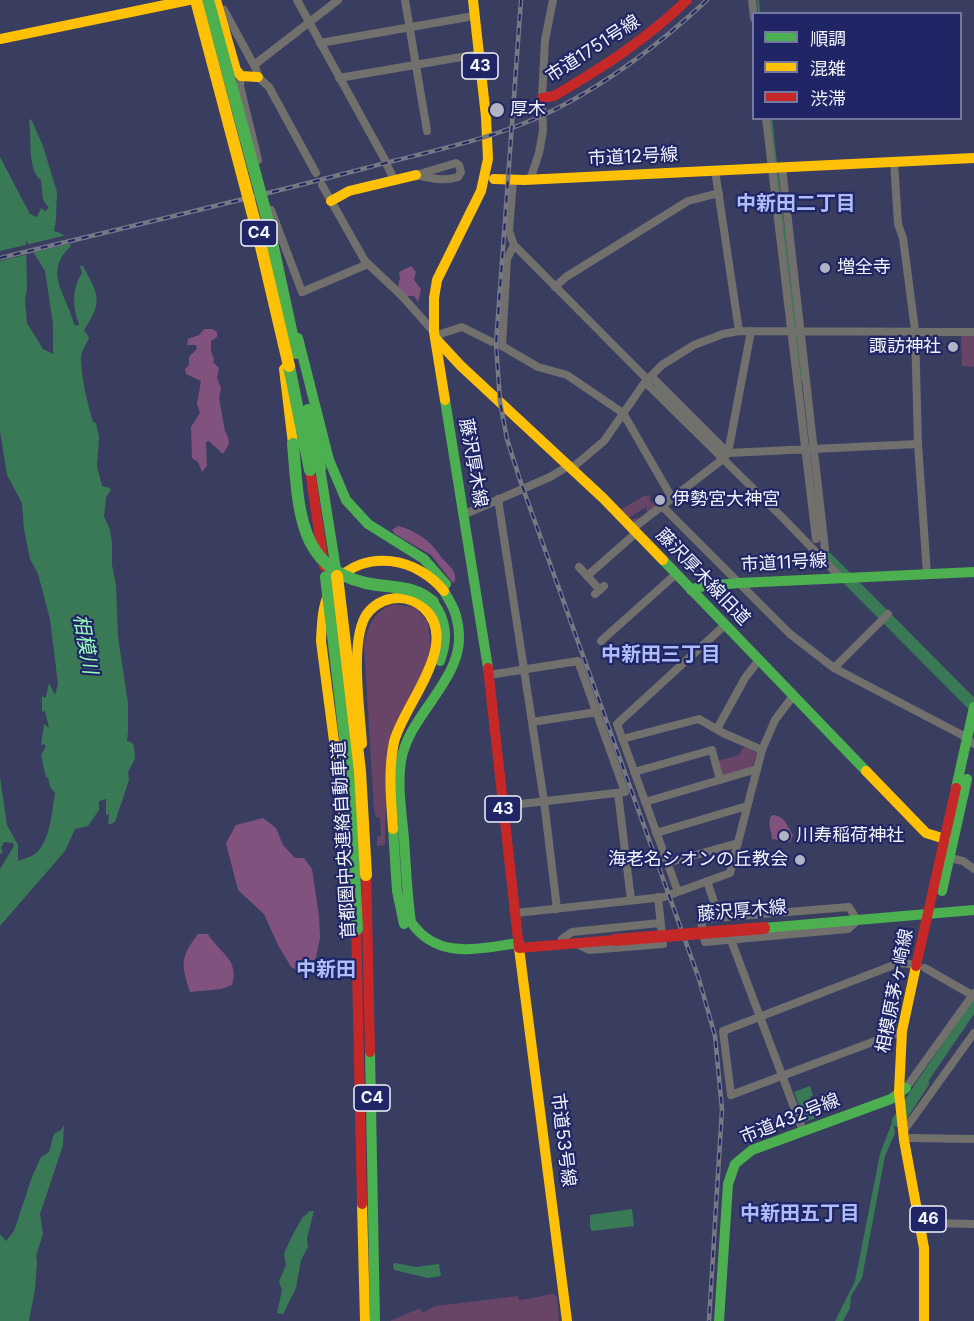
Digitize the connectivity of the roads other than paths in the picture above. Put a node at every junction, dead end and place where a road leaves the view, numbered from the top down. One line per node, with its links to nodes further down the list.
1 (189, 0): 13 (main road)
2 (196, 0): 40 (main road, C4, bridge)
3 (297, 0): 11 (street)
4 (338, 0): 11 (street)
5 (405, 0): 12 (street)
6 (473, 0): 10 (main road, 藤沢厚木線 / 43)
7 (553, 0): 20 (street)
8 (687, 0): 20 (main road, 市道1751号線)
9 (216, 3): 17 (street); 18 (main road); 43 (main road, C4, bridge)
10 (474, 16): 12 (street); 15 (main road, 藤沢厚木線 / 43)
11 (309, 23): 14 (street); 17 (street)
12 (410, 28): 14 (street); 16 (street)
13 (0, 39)
14 (320, 43): 19 (street)
15 (479, 54): 16 (street); 23 (main road, 藤沢厚木線 / 43)
16 (416, 65): 19 (street); 22 (street)
17 (256, 71): 18 (main road); 29 (street)
18 (241, 76): 42 (street)
19 (339, 78): 35 (street)
20 (542, 98): 34 (street)
21 (766, 120): 26 (street)
22 (427, 131)
23 (489, 144): 32 (main road); 37 (main road, 藤沢厚木線 / 43)
24 (974, 158): 25 (main road, 市道12号線)
25 (894, 161): 26 (main road, 市道12号線); 46 (street)
26 (777, 167): 28 (main road, 市道12号線); 45 (street)
27 (432, 169): 30 (street); 31 (street); 31 (street)
28 (715, 170): 34 (main road, 市道12号線); 38 (street)
29 (316, 173)
30 (416, 175): 31 (street); 35 (main road)
31 (432, 178)
32 (494, 179): 33 (main road, 市道12号線); 37 (main road)
33 (513, 180): 34 (main road, 市道12号線); 41 (street)
34 (530, 180)
35 (395, 181): 39 (main road)
36 (322, 185): 39 (street)
37 (482, 188): 50 (main road, 藤沢厚木線 / 43)
38 (719, 193): 44 (street); 47 (street)
39 (331, 201): 42 (street)
40 (254, 213): 58 (main road, C4, bridge); 86 (main road, bridge)
41 (514, 245): 44 (street); 53 (street)
42 (368, 264): 50 (street)
43 (279, 270): 58 (main road, C4, bridge); 77 (main road, bridge)
44 (555, 287): 52 (street)
45 (796, 330): 46 (street); 48 (street); 55 (street)
46 (915, 330): 49 (street); 54 (street)
47 (739, 331): 48 (street); 52 (street)
48 (751, 331): 56 (street)
49 (974, 332)
50 (434, 335): 51 (street); 57 (main road, 藤沢厚木線旧道); 62 (main road, 藤沢厚木線 / 43)
51 (492, 342)
52 (648, 379): 53 (street); 56 (street)
53 (623, 413): 57 (street); 59 (street)
54 (918, 444): 55 (street); 69 (street)
55 (810, 448): 56 (street); 64 (street); 65 (street)
56 (725, 456): 59 (street); 71 (street)
57 (571, 466): 60 (street); 63 (main road, 藤沢厚木線旧道)
58 (315, 469): 106 (main road, 首都圏中央連絡自動車道 / C4, bridge); 118 (main road, 首都圏中央連絡自動車道 / C4, bridge)
59 (672, 498): 61 (street)
60 (498, 499): 62 (street); 81 (street)
61 (662, 506): 63 (street); 72 (street)
62 (463, 515): 82 (main road, 藤沢厚木線 / 43)
63 (634, 531): 68 (main road, 藤沢厚木線旧道); 70 (street)
64 (816, 539)
65 (825, 549)
66 (579, 566): 70 (street)
67 (974, 572): 69 (main road, 市道11号線)
68 (676, 574): 74 (main road, 藤沢厚木線旧道); 78 (street)
69 (927, 574): 71 (main road, 市道11号線)
70 (587, 576): 73 (street)
71 (845, 578): 72 (main road, 市道11号線)
72 (739, 583): 74 (main road, 市道11号線); 80 (street)
73 (600, 590)
74 (691, 590): 76 (main road, 藤沢厚木線旧道)
75 (886, 616): 80 (street)
76 (725, 625): 79 (main road, 藤沢厚木線旧道); 89 (street)
77 (459, 634): 118 (main road, bridge); 123 (main road)
78 (601, 642)
79 (759, 660): 83 (main road, 藤沢厚木線旧道); 88 (street)
80 (834, 668): 90 (street)
81 (524, 669): 82 (street); 85 (street); 87 (street)
82 (489, 675): 98 (main road, 藤沢厚木線 / 43)
83 (794, 696): 91 (street); 101 (main road, 藤沢厚木線旧道)
84 (974, 708): 90 (main road, 相模原茅ヶ崎線 / 46)
85 (597, 712): 87 (street); 95 (street)
86 (402, 718): 106 (main road, bridge); 123 (main road)
87 (532, 722): 96 (street)
88 (717, 729): 89 (street); 91 (street)
89 (622, 739): 93 (street)
90 (972, 743): 101 (main road, 相模原茅ヶ崎線 / 46); 103 (main road, 相模原茅ヶ崎線 / 46)
91 (762, 750): 92 (street)
92 (757, 769): 94 (street); 99 (street)
93 (634, 772): 94 (street); 97 (street)
94 (720, 780): 97 (street)
95 (618, 793): 96 (street); 110 (street)
96 (544, 801): 98 (street); 112 (street)
97 (645, 802): 100 (street)
98 (503, 806): 114 (main road, 藤沢厚木線 / 43)
99 (747, 806): 100 (street); 102 (street)
100 (656, 833): 104 (street)
101 (945, 839): 113 (main road, 相模原茅ヶ崎線 / 46)
102 (738, 843): 104 (street); 107 (street)
103 (950, 858): 105 (street); 113 (main road, 相模原茅ヶ崎線 / 46)
104 (667, 863): 108 (street)
105 (974, 869)
106 (366, 875): 137 (main road, 首都圏中央連絡自動車道 / C4)
107 (707, 881): 108 (street); 115 (street)
108 (678, 892): 109 (street)
109 (658, 897): 110 (street); 117 (street)
110 (631, 900): 112 (street)
111 (974, 908): 113 (main road, 藤沢厚木線)
112 (557, 909): 114 (street)
113 (933, 912): 116 (main road, 藤沢厚木線); 124 (main road, 相模原茅ヶ崎線 / 46)
114 (516, 914): 123 (main road, 藤沢厚木線 / 43)
115 (719, 917): 116 (street); 121 (street)
116 (856, 918): 119 (main road, 藤沢厚木線); 121 (street)
117 (660, 923): 120 (street); 122 (street)
118 (357, 929): 136 (main road, 首都圏中央連絡自動車道 / C4)
119 (615, 937): 120 (main road, 藤沢厚木線); 122 (main road, 藤沢厚木線)
120 (562, 939): 123 (main road, 藤沢厚木線)
121 (731, 940): 126 (street)
122 (576, 943): 123 (main road, 藤沢厚木線)
123 (519, 945): 138 (main road, 市道53号線)
124 (921, 967): 125 (street); 126 (street); 127 (main road, 相模原茅ヶ崎線 / 46); 130 (main road, 相模原茅ヶ崎線 / 46)
125 (973, 994): 130 (street)
126 (760, 1016): 129 (street); 129 (street)
127 (902, 1031): 129 (street); 130 (main road, 相模原茅ヶ崎線 / 46)
128 (974, 1033): 131 (street)
129 (783, 1076): 132 (street)
130 (903, 1095): 131 (main road, 相模原茅ヶ崎線 / 46); 132 (main road, 市道432号線)
131 (907, 1128): 133 (street); 134 (main road, 相模原茅ヶ崎線 / 46); 140 (main road, 相模原茅ヶ崎線 / 46)
132 (803, 1131): 139 (main road, 市道432号線)
133 (974, 1139)
134 (929, 1223): 135 (street); 141 (main road, 相模原茅ヶ崎線 / 46)
135 (974, 1224)
136 (365, 1321)
137 (375, 1321)
138 (567, 1321)
139 (720, 1321)
140 (924, 1321)
141 (932, 1321)

